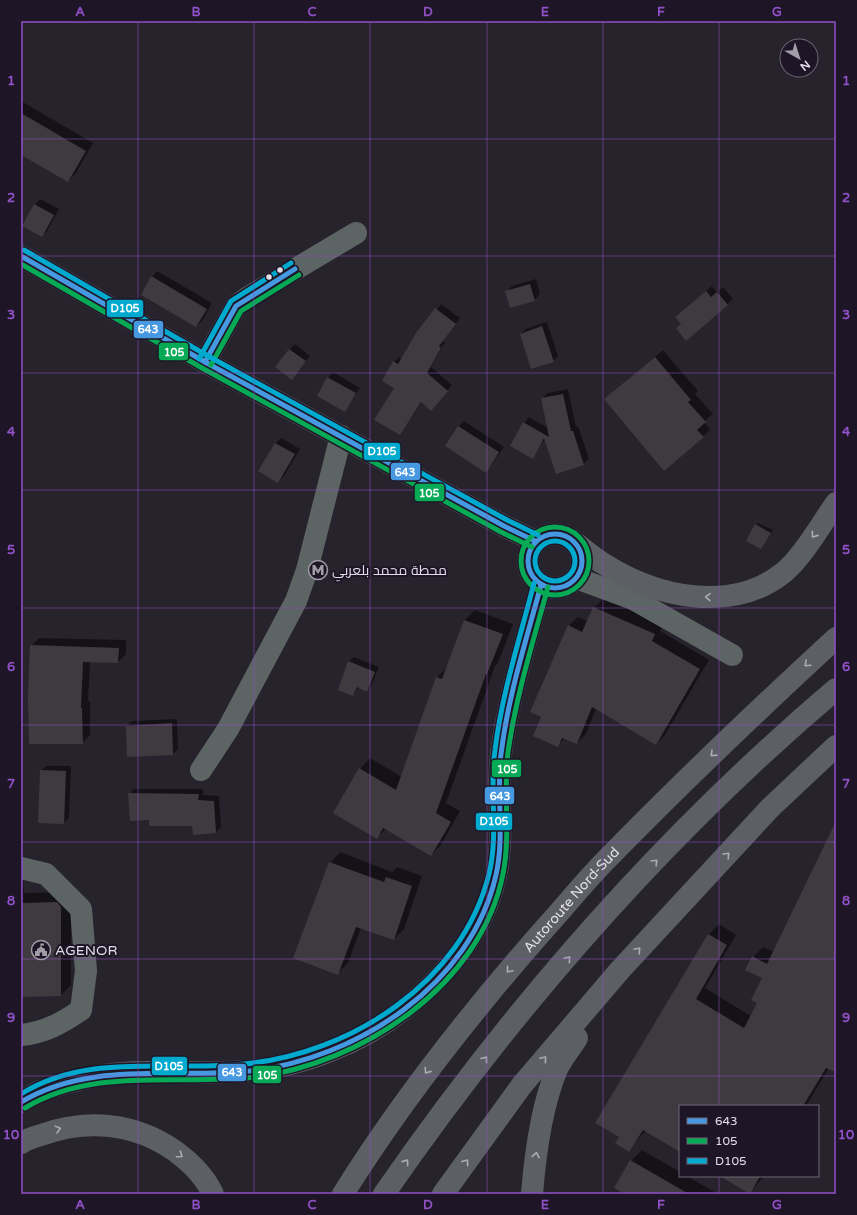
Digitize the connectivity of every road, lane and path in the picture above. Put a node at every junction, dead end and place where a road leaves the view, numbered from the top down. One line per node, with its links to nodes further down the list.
1 (356, 233): 3 (lane)
2 (21, 256): 3 (main road)
3 (205, 362): 4 (main road)
4 (341, 436): 6 (main road); 14 (lane)
5 (836, 503): 7 (highway, one-way to 7)
6 (535, 541): 7 (main road); 9 (main road)
7 (577, 544): 8 (main road)
8 (576, 578): 9 (main road); 11 (lane)
9 (541, 585): 18 (main road)
10 (836, 638): 23 (highway, Autoroute Nord-Sud, one-way to 23)
11 (732, 655)
12 (836, 689): 24 (highway, one-way to 12)
13 (836, 746): 16 (highway, one-way to 13)
14 (201, 770)
15 (21, 868): 17 (lane)
16 (620, 970): 25 (highway, one-way to 16); 26 (highway, one-way to 16)
17 (21, 1035)
18 (42, 1090): 19 (main road); 20 (main road)
19 (21, 1097)
20 (21, 1102)
21 (21, 1142): 22 (highway, one-way to 22)
22 (213, 1194)
23 (343, 1194)
24 (384, 1194)
25 (443, 1194)
26 (532, 1194)

